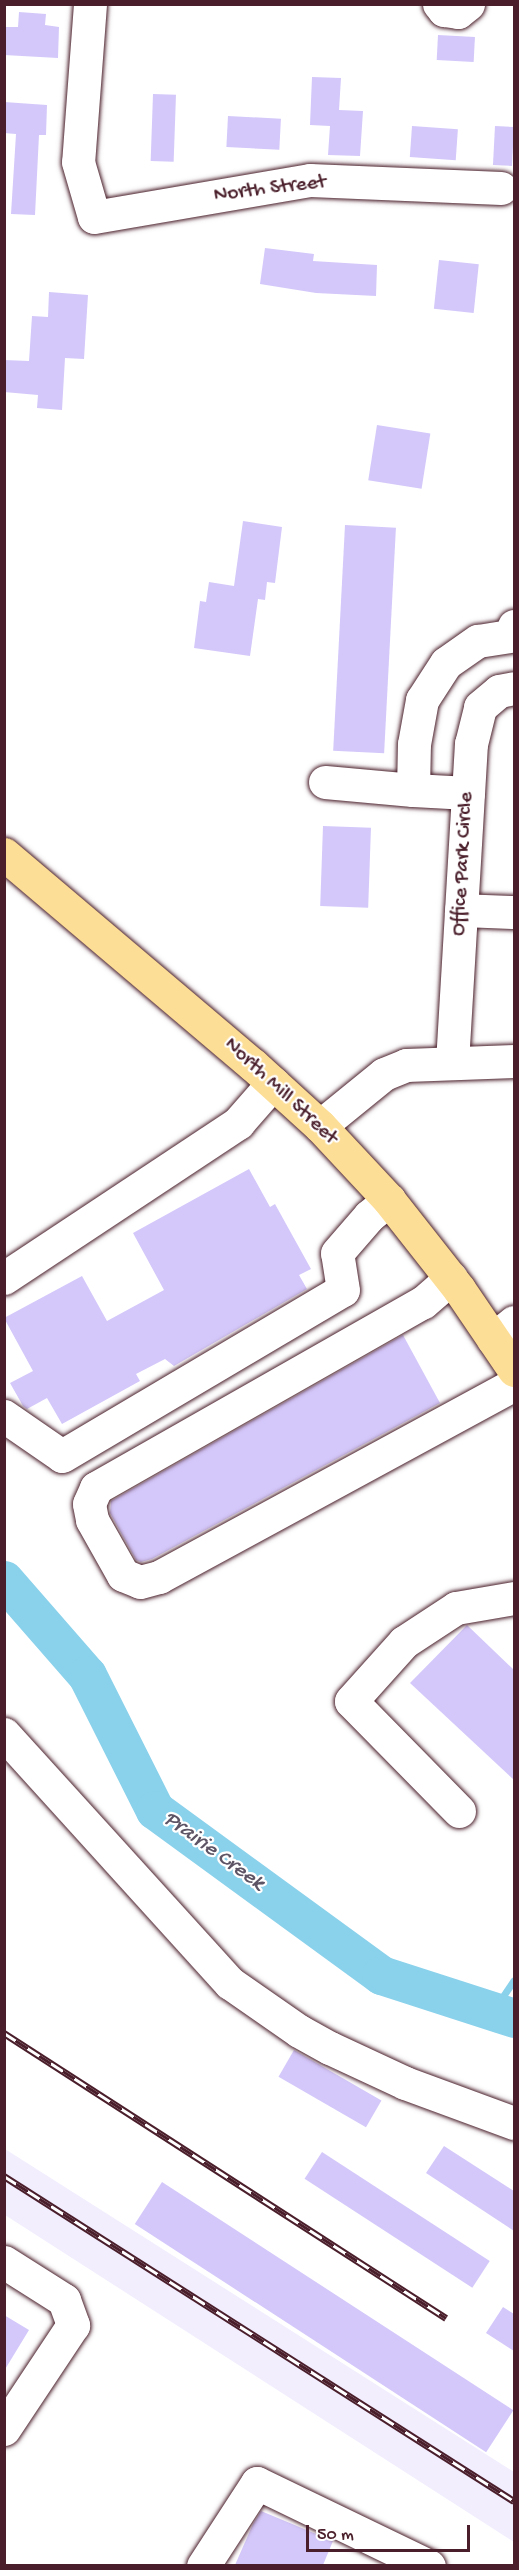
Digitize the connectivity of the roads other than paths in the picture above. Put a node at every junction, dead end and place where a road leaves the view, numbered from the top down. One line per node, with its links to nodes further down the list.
1 (90, 4): 4 (street, North Street)
2 (440, 4): 3 (street)
3 (468, 4)
4 (501, 188)
5 (514, 626): 6 (street)
6 (514, 635): 7 (street); 9 (street)
7 (513, 688): 10 (street, Office Park Circle)
8 (325, 782): 9 (street)
9 (413, 790): 10 (street)
10 (468, 793): 12 (street, Office Park Circle)
11 (4, 854): 16 (main road, North Mill Street)
12 (461, 910): 13 (street); 15 (street, Office Park Circle)
13 (514, 912)
14 (514, 1061): 15 (street)
15 (452, 1064): 17 (street)
16 (273, 1083): 17 (main road, North Mill Street); 19 (street)
17 (320, 1126): 18 (main road, North Mill Street)
18 (389, 1200): 20 (main road, North Mill Street); 24 (street)
19 (4, 1278)
20 (451, 1278): 21 (main road, North Mill Street); 23 (street)
21 (504, 1331): 22 (main road, North Mill Street)
22 (514, 1370)
23 (514, 1384)
24 (4, 1416)
25 (514, 1598): 27 (street)
26 (4, 1734): 28 (street)
27 (459, 1811)
28 (514, 2123)
29 (4, 2262): 30 (street)
30 (4, 2429)
31 (203, 2565): 32 (street)
32 (429, 2565)

